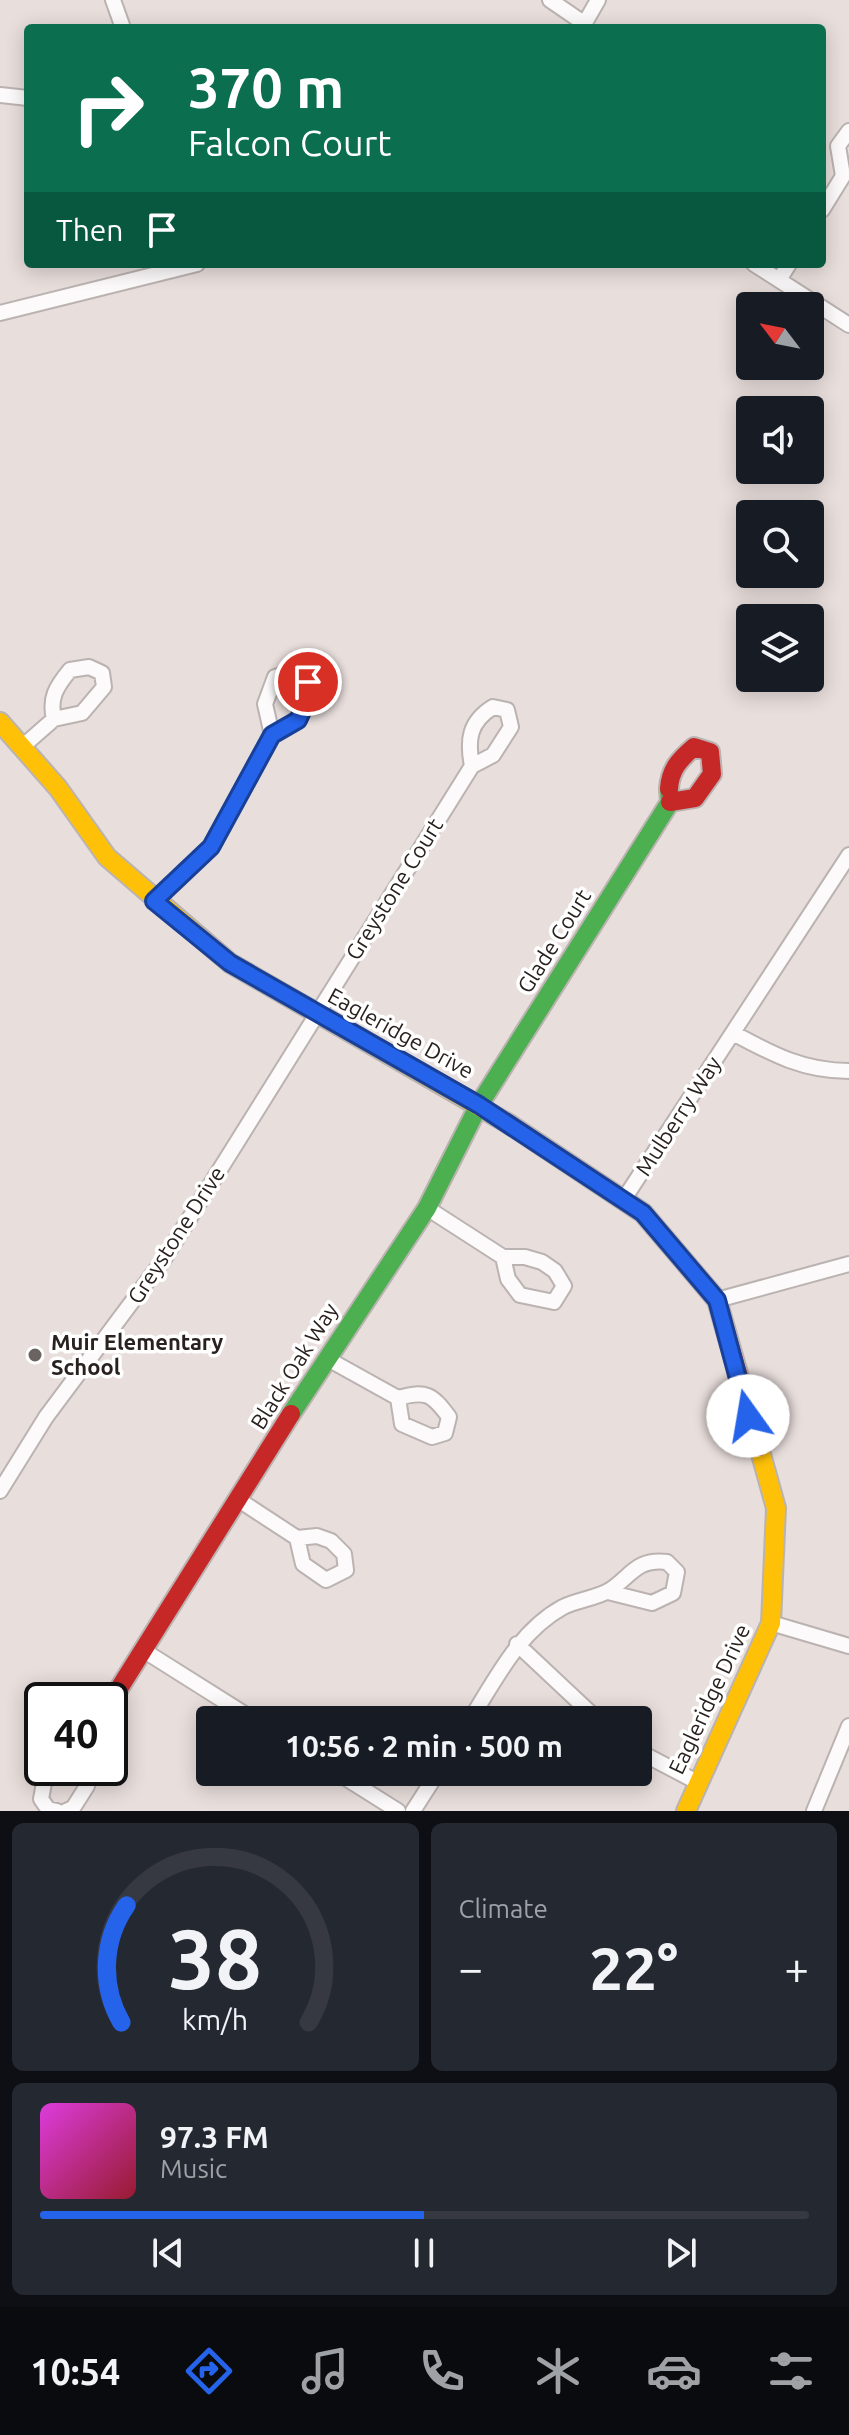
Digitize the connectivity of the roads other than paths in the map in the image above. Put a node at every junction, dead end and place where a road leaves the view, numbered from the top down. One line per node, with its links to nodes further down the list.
1 (113, 0): 4 (street)
2 (550, 0): 5 (street)
3 (598, 0): 6 (street)
4 (122, 24)
5 (581, 24)
6 (585, 24)
7 (0, 95): 8 (street)
8 (24, 98)
9 (849, 131): 10 (street)
10 (846, 176): 11 (street)
11 (826, 204)
12 (181, 268): 16 (street)
13 (760, 268): 15 (street)
14 (786, 268): 15 (street)
15 (779, 280): 17 (street)
16 (0, 313)
17 (849, 325)
18 (54, 719): 21 (street)
19 (0, 722): 21 (street, Eagleridge Drive)
20 (272, 735): 25 (street)
21 (22, 747): 25 (street, Eagleridge Drive)
22 (472, 766): 26 (street, Greystone Court)
23 (670, 802): 29 (street, Glade Court)
24 (849, 855): 27 (street, Mulberry Way)
25 (154, 901): 26 (street, Eagleridge Drive)
26 (315, 1013): 29 (street, Eagleridge Drive); 37 (street, Greystone Drive)
27 (733, 1033): 28 (street); 30 (street, Mulberry Way)
28 (849, 1071)
29 (479, 1105): 30 (street, Eagleridge Drive); 31 (street, Black Oak Way)
30 (624, 1199): 34 (street, Eagleridge Drive)
31 (427, 1208): 32 (street); 35 (street, Black Oak Way)
32 (503, 1257)
33 (849, 1264): 34 (street)
34 (717, 1300): 41 (street, Eagleridge Drive)
35 (326, 1358): 36 (street); 38 (street, Black Oak Way)
36 (398, 1398)
37 (0, 1491)
38 (239, 1500): 39 (street); 44 (street, Black Oak Way)
39 (297, 1538)
40 (608, 1592): 40 (street); 42 (street)
41 (771, 1623): 43 (street); 51 (street, Eagleridge Drive)
42 (517, 1644): 47 (street); 48 (street)
43 (849, 1646)
44 (143, 1650): 45 (street, Black Oak Way); 46 (street)
45 (123, 1682)
46 (232, 1706)
47 (479, 1706)
48 (583, 1706)
49 (849, 1726): 61 (street)
50 (652, 1758): 51 (street)
51 (697, 1782): 60 (street, Eagleridge Drive)
52 (43, 1786): 56 (street)
53 (87, 1786): 57 (street)
54 (358, 1786): 58 (street)
55 (429, 1786): 59 (street)
56 (57, 1811)
57 (66, 1811)
58 (398, 1811)
59 (413, 1811)
60 (686, 1811)
61 (814, 1811)

